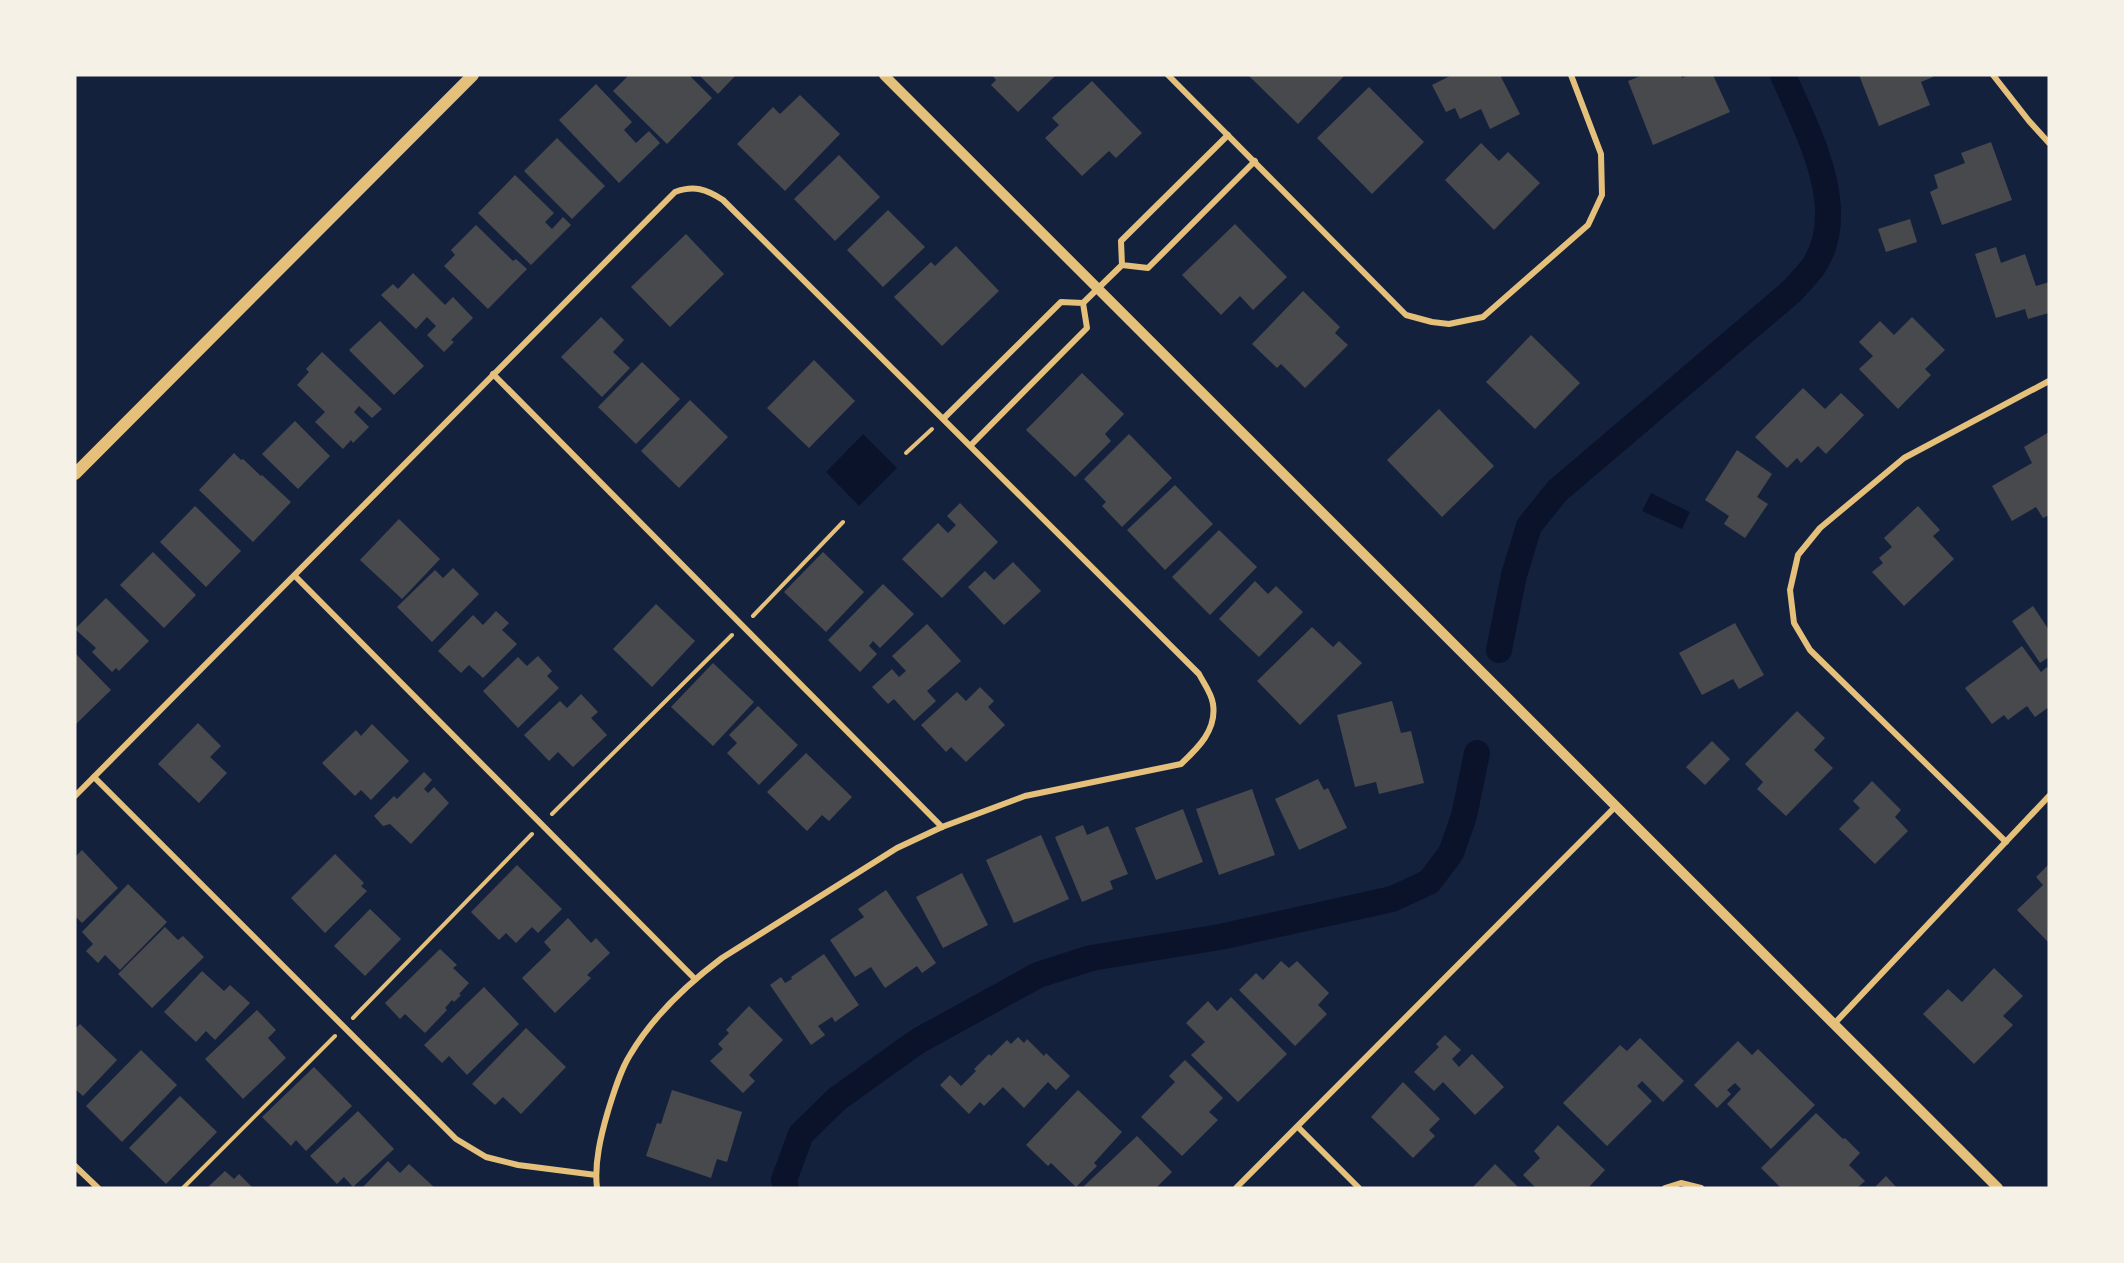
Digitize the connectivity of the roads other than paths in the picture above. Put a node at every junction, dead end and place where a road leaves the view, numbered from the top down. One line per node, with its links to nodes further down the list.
1 (473, 75): 16 (main road)
2 (884, 75): 10 (street)
3 (1168, 75): 6 (street)
4 (1571, 75): 8 (street)
5 (1993, 75): 7 (street)
6 (1228, 135): 8 (street); 9 (street)
7 (2049, 143)
8 (1254, 161): 9 (street)
9 (1122, 265): 10 (street)
10 (1098, 289): 11 (street); 21 (street)
11 (1083, 303): 14 (street); 15 (street)
12 (493, 374): 14 (street); 17 (street); 22 (street)
13 (2049, 381): 23 (street)
14 (944, 418): 15 (street)
15 (971, 445): 22 (street)
16 (75, 474)
17 (295, 576): 18 (street); 24 (street)
18 (94, 777): 19 (street); 28 (street)
19 (75, 796)
20 (2049, 796): 23 (street)
21 (1616, 806): 25 (street); 26 (street)
22 (942, 827): 24 (street)
23 (2006, 842): 25 (street)
24 (695, 978): 28 (street)
25 (1834, 1024): 35 (street)
26 (1298, 1128): 31 (street); 32 (street)
27 (75, 1166): 29 (street)
28 (596, 1175): 30 (street)
29 (98, 1188)
30 (597, 1188)
31 (1236, 1188)
32 (1359, 1188)
33 (1665, 1188): 34 (street)
34 (1701, 1188)
35 (1998, 1188)

